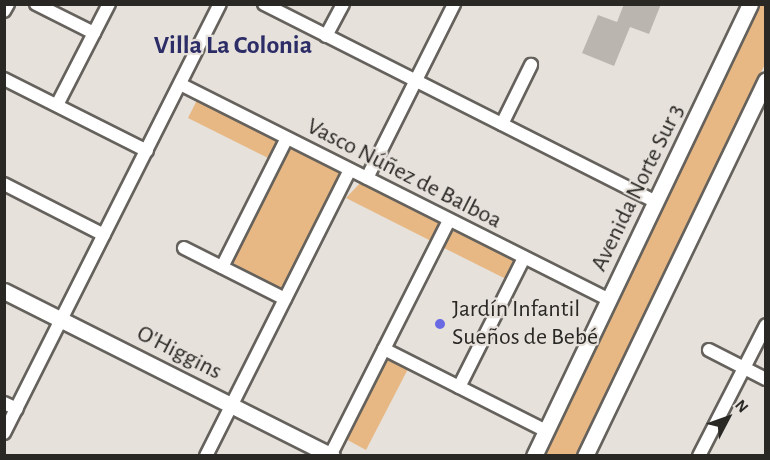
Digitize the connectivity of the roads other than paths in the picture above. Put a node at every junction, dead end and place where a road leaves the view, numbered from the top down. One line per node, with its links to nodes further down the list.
1 (8, 4): 9 (street)
2 (36, 4): 10 (street)
3 (109, 4): 10 (street)
4 (220, 4): 16 (street)
5 (264, 4): 11 (street)
6 (343, 4): 11 (street)
7 (454, 4): 15 (street)
8 (750, 4): 24 (street, Avenida Norte Sur 3)
9 (4, 11)
10 (94, 33): 17 (street)
11 (327, 36): 15 (street)
12 (531, 65): 18 (street)
13 (4, 78): 17 (street)
14 (765, 80): 48 (street)
15 (416, 81): 18 (street); 22 (street)
16 (180, 84): 19 (street, Vasco Núñez de Balboa); 20 (street)
17 (57, 105): 20 (street)
18 (502, 124): 24 (street)
19 (287, 138): 21 (street, Vasco Núñez de Balboa); 29 (street)
20 (147, 150): 26 (street)
21 (350, 170): 22 (street, Vasco Núñez de Balboa); 31 (street)
22 (367, 178): 25 (street, Vasco Núñez de Balboa)
23 (4, 184): 26 (street)
24 (656, 202): 32 (street, Avenida Norte Sur 3)
25 (449, 220): 28 (street, Vasco Núñez de Balboa); 35 (street)
26 (104, 235): 33 (street)
27 (184, 248): 29 (street)
28 (524, 258): 32 (street, Vasco Núñez de Balboa); 39 (street)
29 (222, 267): 31 (street)
30 (4, 291): 33 (street, O'Higgins)
31 (285, 299): 41 (street)
32 (609, 300): 43 (street, Avenida Norte Sur 3)
33 (62, 319): 41 (street, O'Higgins); 42 (street)
34 (765, 325): 37 (street)
35 (384, 349): 39 (street); 45 (street)
36 (709, 350): 37 (street)
37 (744, 368): 38 (street); 49 (street)
38 (765, 380)
39 (459, 387): 43 (street)
40 (4, 403): 42 (street)
41 (232, 405): 45 (street, O'Higgins); 46 (street)
42 (17, 409): 44 (street)
43 (546, 431): 47 (street, Avenida Norte Sur 3)
44 (4, 433)
45 (331, 455)
46 (206, 456)
47 (534, 456)
48 (585, 456)
49 (699, 456)

